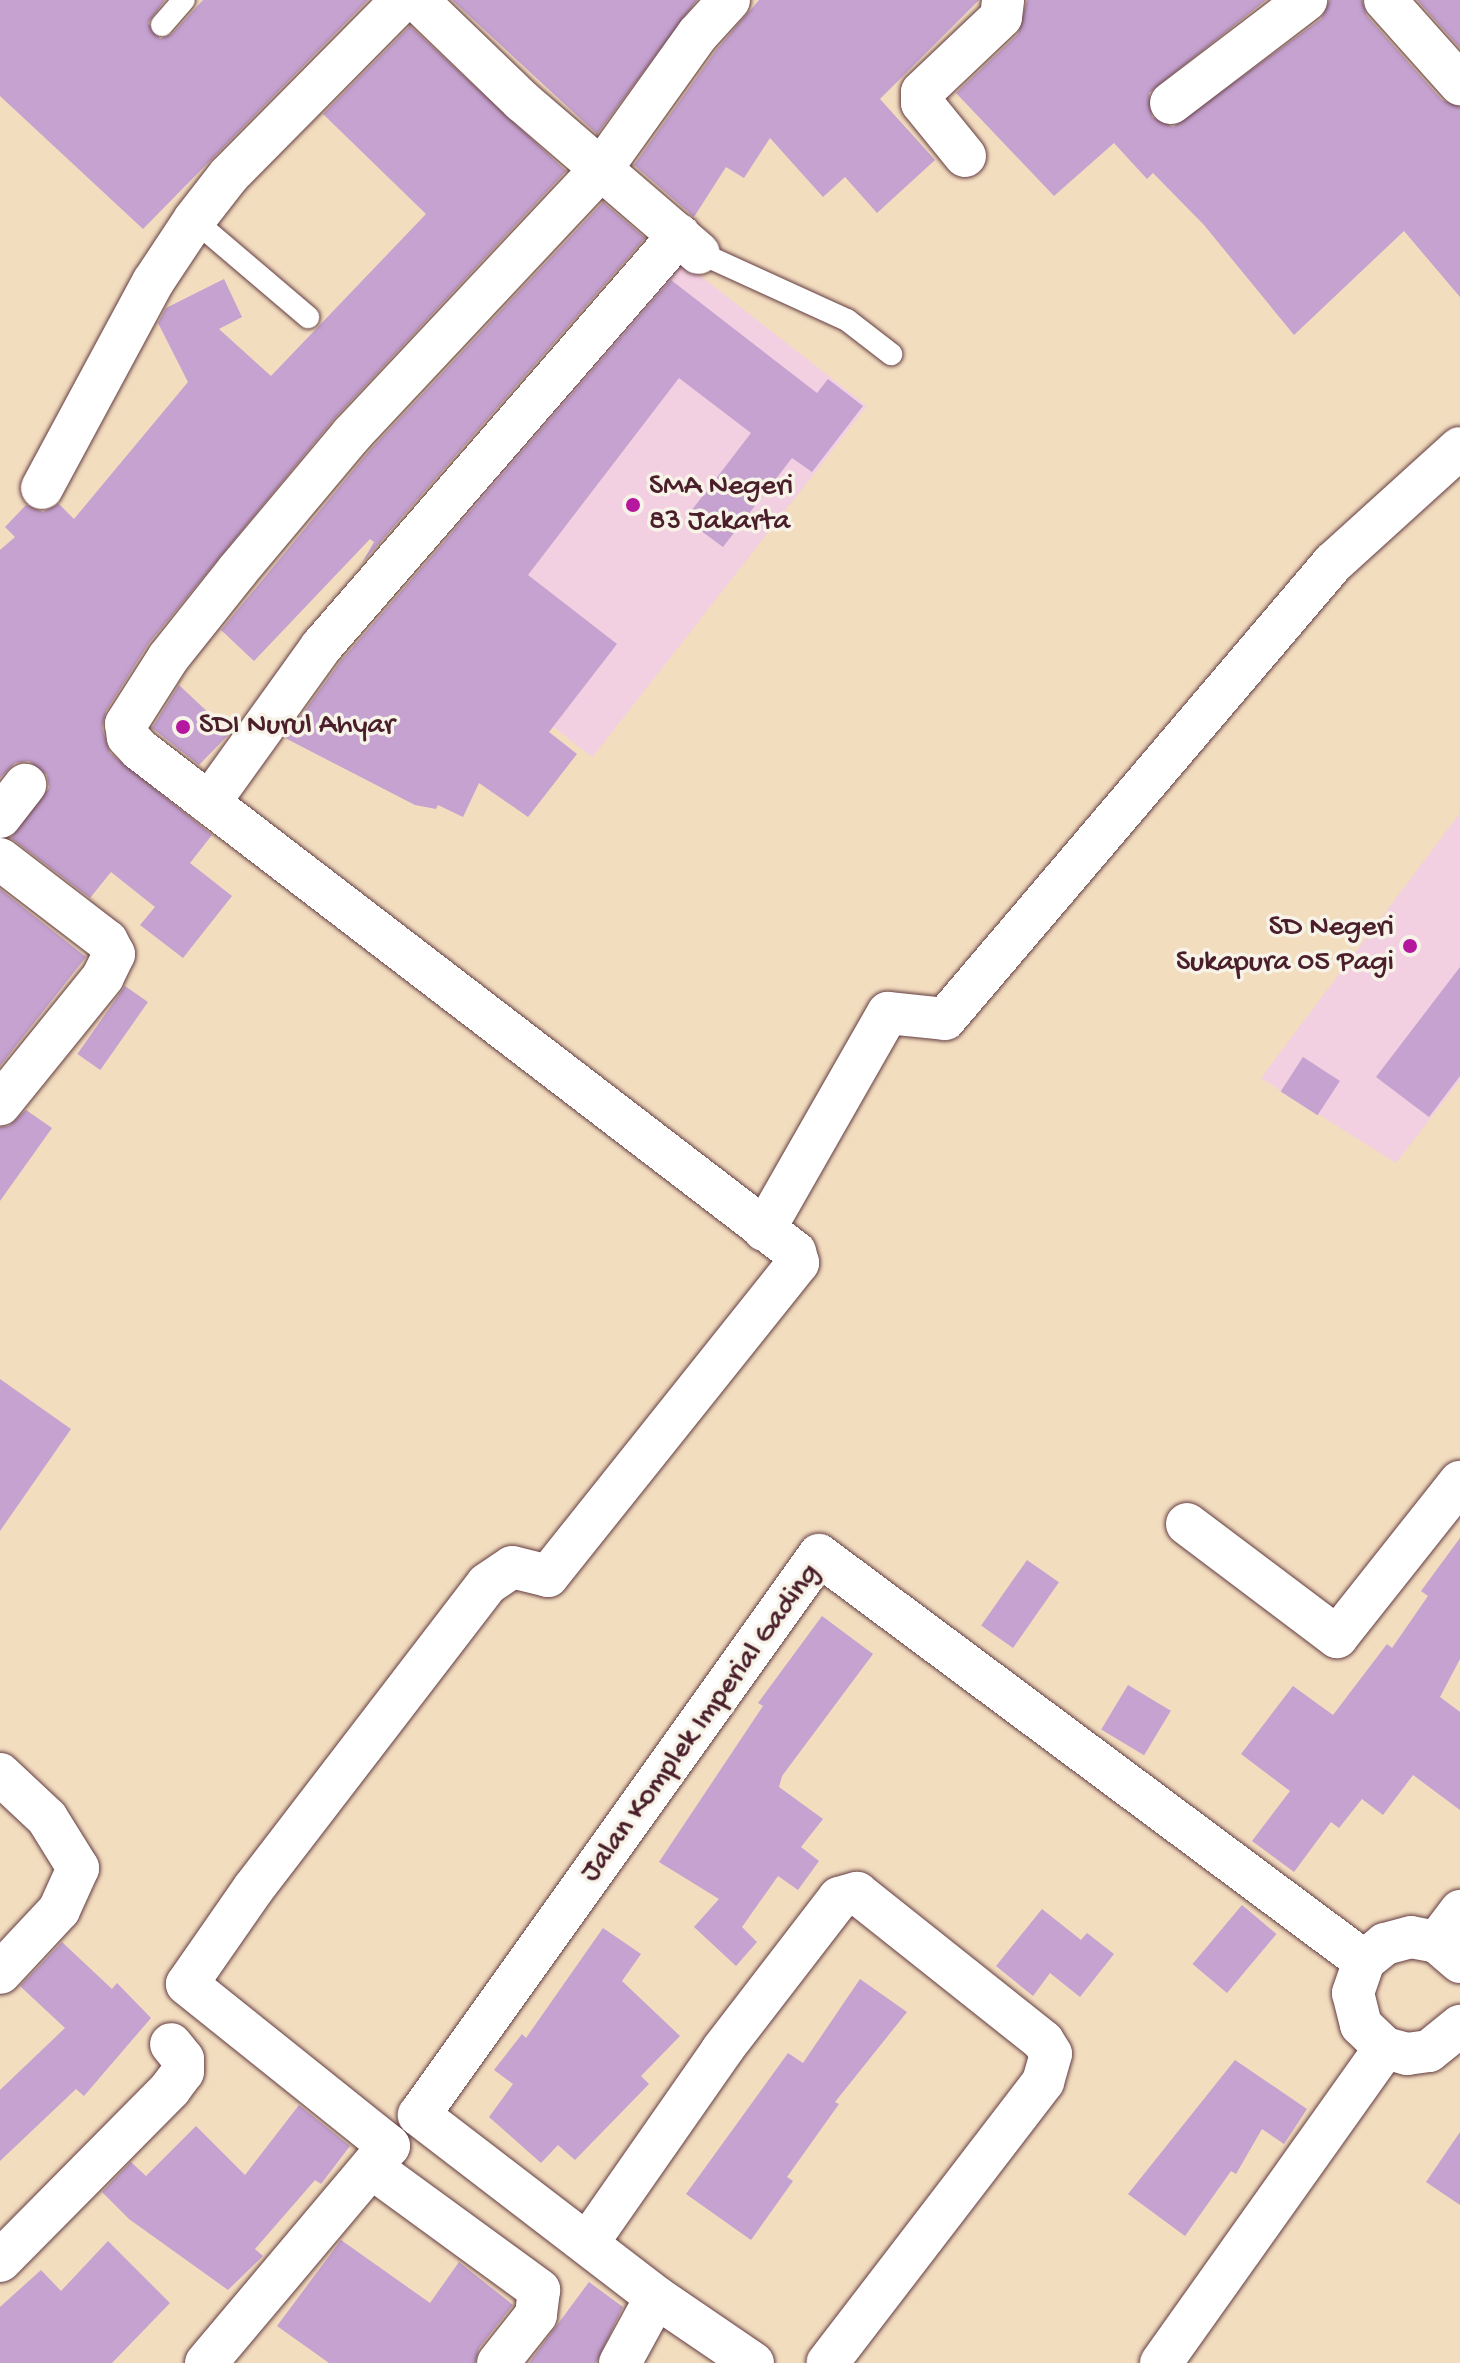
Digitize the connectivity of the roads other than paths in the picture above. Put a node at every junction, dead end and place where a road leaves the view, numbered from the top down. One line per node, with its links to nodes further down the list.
1 (184, 0): 8 (lane)
2 (402, 0): 13 (street)
3 (417, 0): 12 (street)
4 (729, 0): 12 (street)
5 (1003, 0): 11 (street)
6 (1306, 0): 10 (street)
7 (1385, 0): 9 (street)
8 (162, 25)
9 (1460, 84)
10 (1171, 103)
11 (965, 156)
12 (602, 168): 14 (street); 20 (street)
13 (194, 220): 15 (lane); 18 (street)
14 (690, 244): 16 (lane); 20 (street)
15 (308, 317)
16 (891, 354)
17 (1460, 448): 24 (street)
18 (42, 488)
19 (25, 785): 21 (street)
20 (209, 803): 24 (street)
21 (0, 817)
22 (0, 859): 23 (street)
23 (0, 1104)
24 (764, 1230): 34 (street)
25 (1460, 1482): 26 (street)
26 (1187, 1524)
27 (0, 1774): 30 (street)
28 (1452, 1938): 29 (street)
29 (1364, 1961): 33 (street); 35 (street, Jalan Komplek Imperial Gading)
30 (0, 1973)
31 (1460, 2026): 33 (street)
32 (171, 2044): 36 (street)
33 (1385, 2048): 43 (street)
34 (381, 2157): 38 (street); 39 (street)
35 (589, 2241): 37 (street, Jalan Komplek Imperial Gading); 42 (street)
36 (0, 2261)
37 (656, 2297): 40 (street); 41 (street, Jalan Komplek Imperial Gading)
38 (206, 2363)
39 (498, 2363)
40 (620, 2363)
41 (753, 2363)
42 (827, 2363)
43 (1161, 2363)

